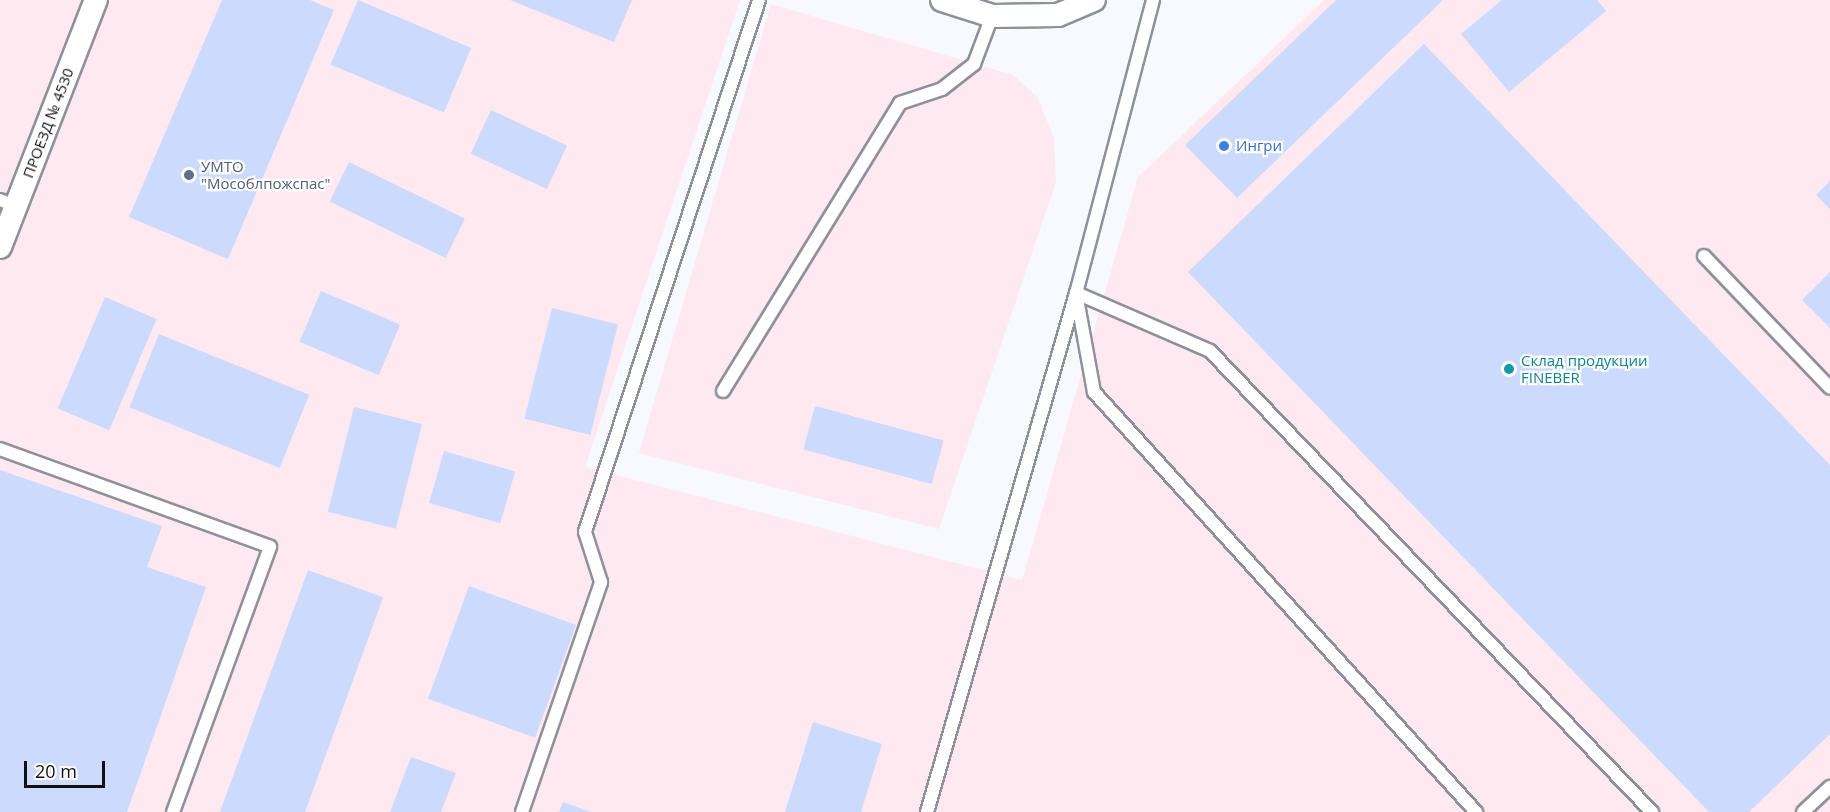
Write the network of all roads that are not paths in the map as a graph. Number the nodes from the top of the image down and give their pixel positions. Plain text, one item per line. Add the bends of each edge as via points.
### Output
1 (96, 0) edge
2 (759, 0) edge
3 (942, 0) edge
4 (1094, 0) edge
5 (1153, 0) edge
6 (992, 16) junction
7 (8, 203) edge
8 (0, 247) edge
9 (1704, 256) dead end
10 (1076, 293) junction
11 (1830, 388) edge
12 (723, 391) dead end
13 (0, 449) edge
14 (1830, 787) edge
15 (173, 812) edge
16 (522, 812) edge
17 (927, 812) edge
18 (1476, 812) edge
19 (1652, 812) edge
20 (1803, 812) edge

1 - 7 street, ПРОЕЗД № 4530
2 - 16 lane via 585,532 601,582
3 - 6 street
4 - 6 street via 1058,15
5 - 10 lane
6 - 12 lane via 974,64 942,89 900,103
7 - 8 street, ПРОЕЗД № 4530
9 - 11 lane
10 - 17 lane
10 - 18 lane via 1094,392
10 - 19 lane via 1209,351
13 - 15 lane via 270,547
14 - 20 lane

